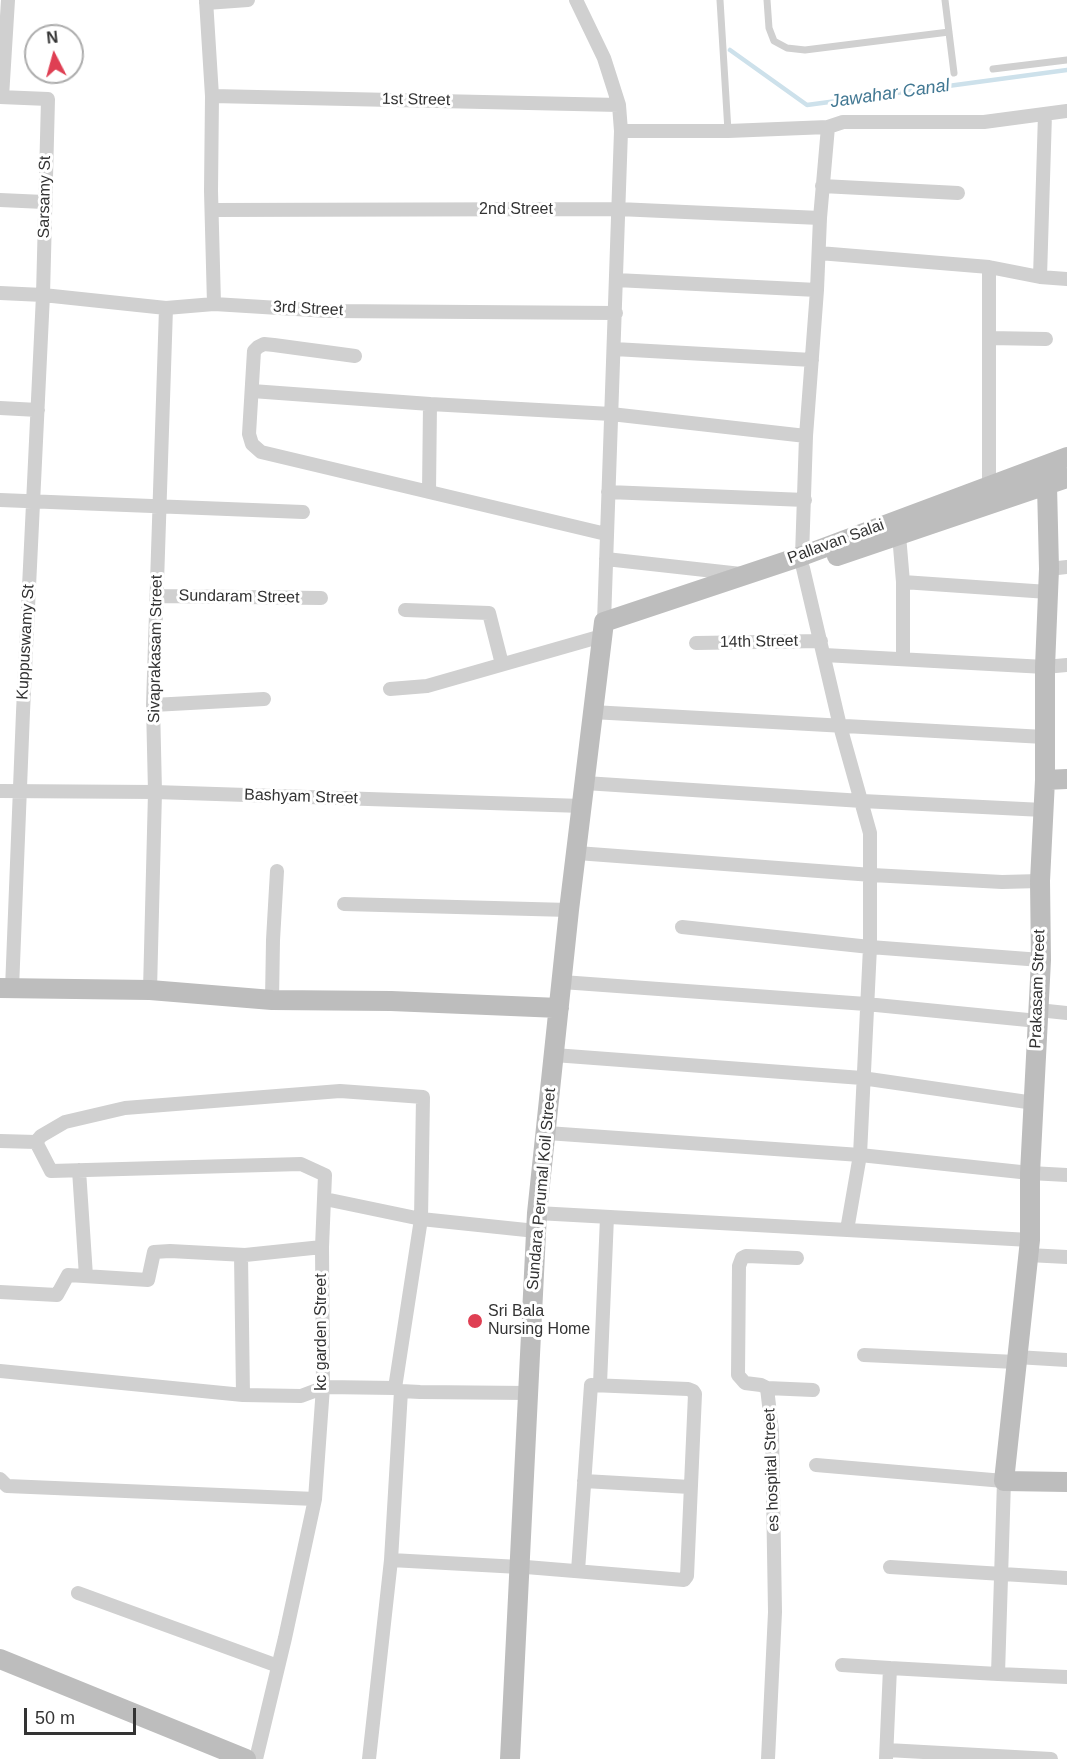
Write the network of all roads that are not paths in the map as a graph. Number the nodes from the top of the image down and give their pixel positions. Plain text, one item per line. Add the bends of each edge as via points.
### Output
1 (8, 0) edge
2 (248, 0) edge
3 (576, 0) edge
4 (720, 0) edge
5 (766, 0) edge
6 (945, 0) edge
7 (206, 2) edge
8 (949, 32) junction
9 (1067, 60) edge
10 (993, 69) dead end
11 (954, 73) dead end
12 (212, 96) junction
13 (1, 97) edge
14 (619, 105) junction
15 (1067, 111) edge
16 (1045, 114) junction
17 (828, 127) junction
18 (621, 130) junction
19 (728, 131) junction
20 (822, 186) junction
21 (958, 193) dead end
22 (0, 200) edge
23 (44, 202) junction
24 (618, 209) junction
25 (212, 210) junction
26 (819, 218) junction
27 (819, 253) junction
28 (989, 267) junction
29 (1040, 278) junction
30 (1067, 279) edge
31 (616, 280) junction
32 (817, 290) junction
33 (0, 293) edge
34 (43, 295) junction
35 (214, 304) junction
36 (166, 308) junction
37 (616, 313) junction
38 (989, 338) junction
39 (1046, 339) dead end
40 (614, 349) junction
41 (355, 356) dead end
42 (812, 360) junction
43 (252, 391) junction
44 (430, 404) junction
45 (0, 408) edge
46 (38, 410) junction
47 (611, 414) junction
48 (806, 436) junction
49 (1067, 457) edge
50 (1067, 478) edge
51 (989, 484) junction
52 (1047, 485) junction
53 (429, 492) junction
54 (608, 492) junction
55 (0, 500) edge
56 (804, 500) junction
57 (33, 501) junction
58 (160, 506) junction
59 (303, 512) dead end
60 (606, 534) junction
61 (899, 535) junction
62 (606, 559) junction
63 (802, 562) junction
64 (1058, 568) edge
65 (747, 574) junction
66 (903, 582) junction
67 (1048, 592) junction
68 (157, 596) junction
69 (321, 598) dead end
70 (405, 610) dead end
71 (603, 629) junction
72 (696, 643) dead end
73 (823, 648) junction
74 (903, 659) junction
75 (502, 664) junction
76 (1067, 665) edge
77 (1045, 667) junction
78 (390, 689) dead end
79 (264, 699) dead end
80 (153, 705) junction
81 (592, 712) junction
82 (840, 726) junction
83 (1044, 737) junction
84 (1067, 779) edge
85 (1045, 780) junction
86 (585, 783) junction
87 (20, 790) junction
88 (0, 791) edge
89 (155, 792) junction
90 (862, 801) junction
91 (582, 806) junction
92 (1043, 810) junction
93 (577, 853) junction
94 (276, 871) dead end
95 (872, 875) junction
96 (1041, 881) junction
97 (345, 903) dead end
98 (569, 910) junction
99 (682, 927) dead end
100 (870, 947) junction
101 (1041, 960) junction
102 (562, 982) junction
103 (6, 989) edge
104 (150, 990) junction
105 (272, 1000) junction
106 (866, 1004) junction
107 (559, 1008) junction
108 (1067, 1013) edge
109 (1038, 1016) junction
110 (554, 1055) junction
111 (862, 1078) junction
112 (1034, 1103) junction
113 (547, 1133) junction
114 (0, 1141) edge
115 (36, 1142) junction
116 (860, 1155) junction
117 (79, 1170) junction
118 (1030, 1173) junction
119 (1067, 1175) edge
120 (325, 1199) junction
121 (607, 1217) junction
122 (421, 1219) junction
123 (536, 1222) junction
124 (847, 1230) junction
125 (322, 1247) junction
126 (1029, 1248) junction
127 (241, 1255) junction
128 (1067, 1257) edge
129 (797, 1258) dead end
130 (86, 1276) junction
131 (0, 1292) edge
132 (864, 1355) dead end
133 (1016, 1359) junction
134 (1067, 1360) edge
135 (0, 1371) edge
136 (600, 1384) junction
137 (323, 1387) junction
138 (767, 1388) junction
139 (398, 1390) junction
140 (813, 1390) dead end
141 (528, 1393) junction
142 (243, 1395) junction
143 (816, 1465) dead end
144 (0, 1479) edge
145 (584, 1481) junction
146 (1004, 1481) junction
147 (1067, 1482) edge
148 (690, 1486) junction
149 (315, 1499) junction
150 (391, 1560) junction
151 (519, 1567) junction
152 (890, 1567) dead end
153 (578, 1571) junction
154 (1000, 1575) junction
155 (1067, 1578) edge
156 (78, 1593) dead end
157 (0, 1659) edge
158 (842, 1665) dead end
159 (278, 1666) junction
160 (890, 1668) junction
161 (998, 1674) junction
162 (1067, 1677) edge
163 (886, 1754) edge
164 (246, 1759) edge
165 (256, 1759) edge
166 (369, 1759) edge
167 (510, 1759) edge
168 (768, 1759) edge
169 (1052, 1759) edge

1 - 13 street
2 - 7 street
3 - 14 street via 604,58
4 - 19 lane
5 - 8 lane via 774,41 788,48 805,50
6 - 8 lane
7 - 12 street
8 - 11 lane
9 - 10 lane
12 - 14 street, 1st Street
12 - 25 street
13 - 23 street, Sarsamy St via 48,99
14 - 18 street
15 - 16 street
16 - 17 street via 984,122 843,122
16 - 29 street
17 - 19 street
17 - 20 street
18 - 19 street
18 - 24 street
20 - 21 street
20 - 26 street
22 - 23 street
23 - 34 street, Sarsamy St
24 - 25 street, 2nd Street
24 - 26 street, 2nd Street
24 - 31 street
25 - 35 street
26 - 27 street
27 - 28 street
27 - 32 street
28 - 29 street
28 - 38 street
29 - 30 street
31 - 32 street
31 - 37 street
32 - 42 street
33 - 34 street, 3rd Street
34 - 36 street, 3rd Street
34 - 46 street, Kuppuswamy St
35 - 36 street, 3rd Street
35 - 37 street, 3rd Street via 328,311
36 - 58 street, Sivaprakasam Street
37 - 40 street
38 - 39 street
38 - 51 street
40 - 42 street
40 - 47 street
41 - 43 street via 264,344 254,351
42 - 48 street
43 - 44 street
43 - 53 street via 249,434 252,444 261,452
44 - 47 street
44 - 53 street
45 - 46 street
46 - 57 street, Kuppuswamy St
47 - 48 street
47 - 54 street
48 - 56 street
49 - 51 street, Pallavan Salai
50 - 52 street
51 - 63 street, Pallavan Salai
52 - 61 street
52 - 64 street, Prakasam Street
53 - 60 street
54 - 56 street
54 - 60 street
55 - 57 street
56 - 63 street
57 - 58 street
57 - 87 street, Kuppuswamy St
58 - 59 street
58 - 68 street, Sivaprakasam Street
60 - 62 street
61 - 63 street
61 - 66 street
62 - 65 street
62 - 71 street
63 - 65 street, Pallavan Salai
63 - 71 street
63 - 73 street
64 - 67 street, Prakasam Street
65 - 71 street, Pallavan Salai
66 - 67 street
66 - 74 street
67 - 77 street, Prakasam Street
68 - 69 street, Sundaram Street
68 - 80 street, Sivaprakasam Street
70 - 75 street via 489,613
71 - 75 street
71 - 81 street, Sundara Perumal Koil Street
72 - 73 street, 14th Street
73 - 74 street, 14th Street
73 - 82 street
74 - 77 street, 14th Street
75 - 78 street via 427,686
76 - 77 street, 14th Street
77 - 83 street, Prakasam Street
79 - 80 street
80 - 89 street, Sivaprakasam Street
81 - 82 street
81 - 86 street, Sundara Perumal Koil Street
82 - 83 street
82 - 90 street
83 - 85 street, Prakasam Street
84 - 85 street
85 - 92 street, Prakasam Street
86 - 90 street
86 - 91 street, Sundara Perumal Koil Street
87 - 88 street, Bashyam Street
87 - 89 street, Bashyam Street
87 - 103 street, Kuppuswamy St
89 - 91 street, Bashyam Street
89 - 104 street, Sivaprakasam Street
90 - 92 street
90 - 95 street via 870,833
91 - 93 street, Sundara Perumal Koil Street
92 - 96 street, Prakasam Street
93 - 95 street
93 - 98 street, Sundara Perumal Koil Street
94 - 105 street
95 - 96 street
95 - 100 street
96 - 101 street, Prakasam Street
97 - 98 street
98 - 102 street, Sundara Perumal Koil Street
99 - 100 street
100 - 101 street
100 - 106 street
101 - 109 street, Prakasam Street
102 - 106 street
102 - 107 street, Sundara Perumal Koil Street
103 - 104 street
104 - 105 street
105 - 107 street
106 - 109 street
106 - 111 street
107 - 110 street, Sundara Perumal Koil Street
108 - 109 street
109 - 112 street, Prakasam Street
110 - 111 street
110 - 113 street, Sundara Perumal Koil Street
111 - 112 street
111 - 116 street
112 - 118 street, Prakasam Street
113 - 116 street
113 - 123 street, Sundara Perumal Koil Street
114 - 115 street
115 - 117 street, kc garden Street via 51,1171
115 - 122 street via 65,1122 125,1108 340,1091 423,1097
116 - 118 street
116 - 124 street
117 - 120 street, kc garden Street via 301,1164 325,1175
117 - 130 street
118 - 119 street
118 - 126 street, Prakasam Street
120 - 122 street
120 - 125 street, kc garden Street
121 - 123 street
121 - 124 street
121 - 136 street
122 - 123 street
122 - 139 street
123 - 141 street, Sundara Perumal Koil Street
124 - 126 street
125 - 127 street
125 - 137 street, kc garden Street
126 - 128 street
126 - 133 street, Prakasam Street
127 - 130 street via 154,1252 148,1280
127 - 142 street
129 - 138 street, es hospital Street via 746,1256 739,1266 738,1375 745,1383
130 - 131 street via 68,1275 57,1295
132 - 133 street
133 - 134 street
133 - 146 street, Prakasam Street
135 - 142 street
136 - 145 street via 590,1387
136 - 148 street via 693,1391
137 - 139 street
137 - 142 street via 301,1396
137 - 149 street, kc garden Street
138 - 140 street
138 - 168 street, es hospital Street via 772,1431 775,1612
139 - 141 street
139 - 150 street
141 - 151 street, Sundara Perumal Koil Street
143 - 146 street
144 - 149 street via 7,1486
145 - 148 street
145 - 153 street
146 - 147 street
146 - 154 street
148 - 153 street via 687,1578
149 - 159 street, kc garden Street
150 - 151 street
150 - 166 street
151 - 153 street
151 - 167 street, Sundara Perumal Koil Street
152 - 154 street
154 - 155 street
154 - 161 street
156 - 159 street
157 - 164 street
158 - 160 street
159 - 165 street, kc garden Street
160 - 161 street
160 - 163 street
161 - 162 street
163 - 169 street

